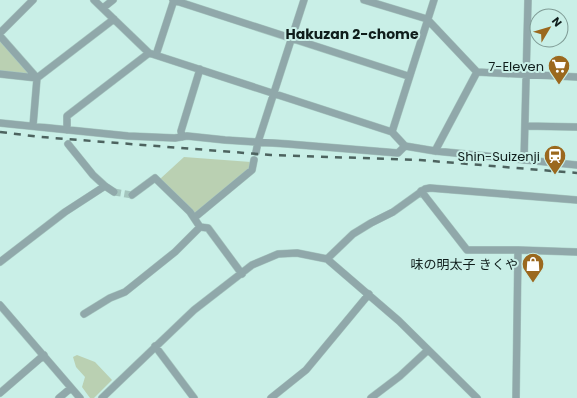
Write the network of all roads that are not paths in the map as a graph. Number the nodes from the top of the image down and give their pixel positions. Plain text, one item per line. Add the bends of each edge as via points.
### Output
1 (33, 0) edge
2 (94, 0) edge
3 (112, 0) edge
4 (173, 0) edge
5 (304, 0) edge
6 (364, 0) edge
7 (434, 0) edge
8 (528, 0) edge
9 (103, 8) junction
10 (114, 19) junction
11 (427, 19) junction
12 (0, 34) edge
13 (292, 38) junction
14 (153, 54) junction
15 (200, 69) junction
16 (477, 72) junction
17 (0, 74) edge
18 (526, 75) junction
19 (408, 76) junction
20 (577, 77) edge
21 (36, 78) junction
22 (274, 93) junction
23 (4, 125) edge
24 (33, 126) junction
25 (525, 126) junction
26 (577, 127) edge
27 (67, 130) junction
28 (392, 132) junction
29 (182, 137) junction
30 (258, 142) junction
31 (68, 144) dead end
32 (405, 146) junction
33 (435, 151) junction
34 (256, 152) dead end
35 (254, 160) dead end
36 (524, 160) junction
37 (577, 165) edge
38 (105, 186) junction
39 (421, 191) junction
40 (114, 192) tunnel mouth
41 (132, 195) dead end
42 (577, 200) edge
43 (194, 218) junction
44 (200, 227) junction
45 (518, 250) junction
46 (577, 252) edge
47 (327, 259) junction
48 (0, 262) edge
49 (242, 274) junction
50 (369, 294) junction
51 (0, 305) edge
52 (84, 314) dead end
53 (156, 346) junction
54 (428, 350) junction
55 (44, 355) junction
56 (71, 388) junction
57 (0, 393) edge
58 (379, 396) edge
59 (273, 397) edge
60 (59, 398) edge
61 (80, 398) edge
62 (102, 398) edge
63 (194, 398) edge
64 (371, 398) edge
65 (477, 398) edge
66 (516, 398) edge

1 - 12 street
2 - 9 street
3 - 9 street
4 - 13 street
4 - 14 street
5 - 13 street
6 - 11 street
7 - 11 street
8 - 18 street
9 - 10 street
10 - 14 street
10 - 21 street
11 - 16 street
11 - 19 street
12 - 21 street
13 - 19 street
13 - 22 street
14 - 15 street
14 - 27 street via 67,116
15 - 22 street
15 - 29 street via 181,131
16 - 18 street
16 - 33 street
17 - 21 street
18 - 20 street
18 - 25 street
19 - 28 street
21 - 24 street
22 - 28 street
22 - 30 street
23 - 24 street
24 - 27 street
25 - 26 street
25 - 36 street
27 - 29 street
28 - 32 street
29 - 30 street
30 - 32 street via 398,153
30 - 34 street
31 - 38 street
32 - 33 street
33 - 36 street
35 - 43 street via 252,170
36 - 37 street
38 - 40 street
38 - 48 street via 65,212
39 - 42 street via 430,188
39 - 45 street via 467,250
39 - 47 street via 393,212 353,234
41 - 43 street via 155,178
43 - 44 street
44 - 49 street via 208,228
44 - 52 street via 175,252 125,292
45 - 46 street
45 - 66 street
47 - 49 street via 297,253 278,254 252,265
47 - 50 street
49 - 53 street via 194,310
50 - 54 street
50 - 59 street via 306,370
51 - 55 street
53 - 62 street
53 - 63 street
54 - 58 street
54 - 65 street
55 - 56 street
55 - 57 street
56 - 60 street
56 - 61 street
58 - 64 street

